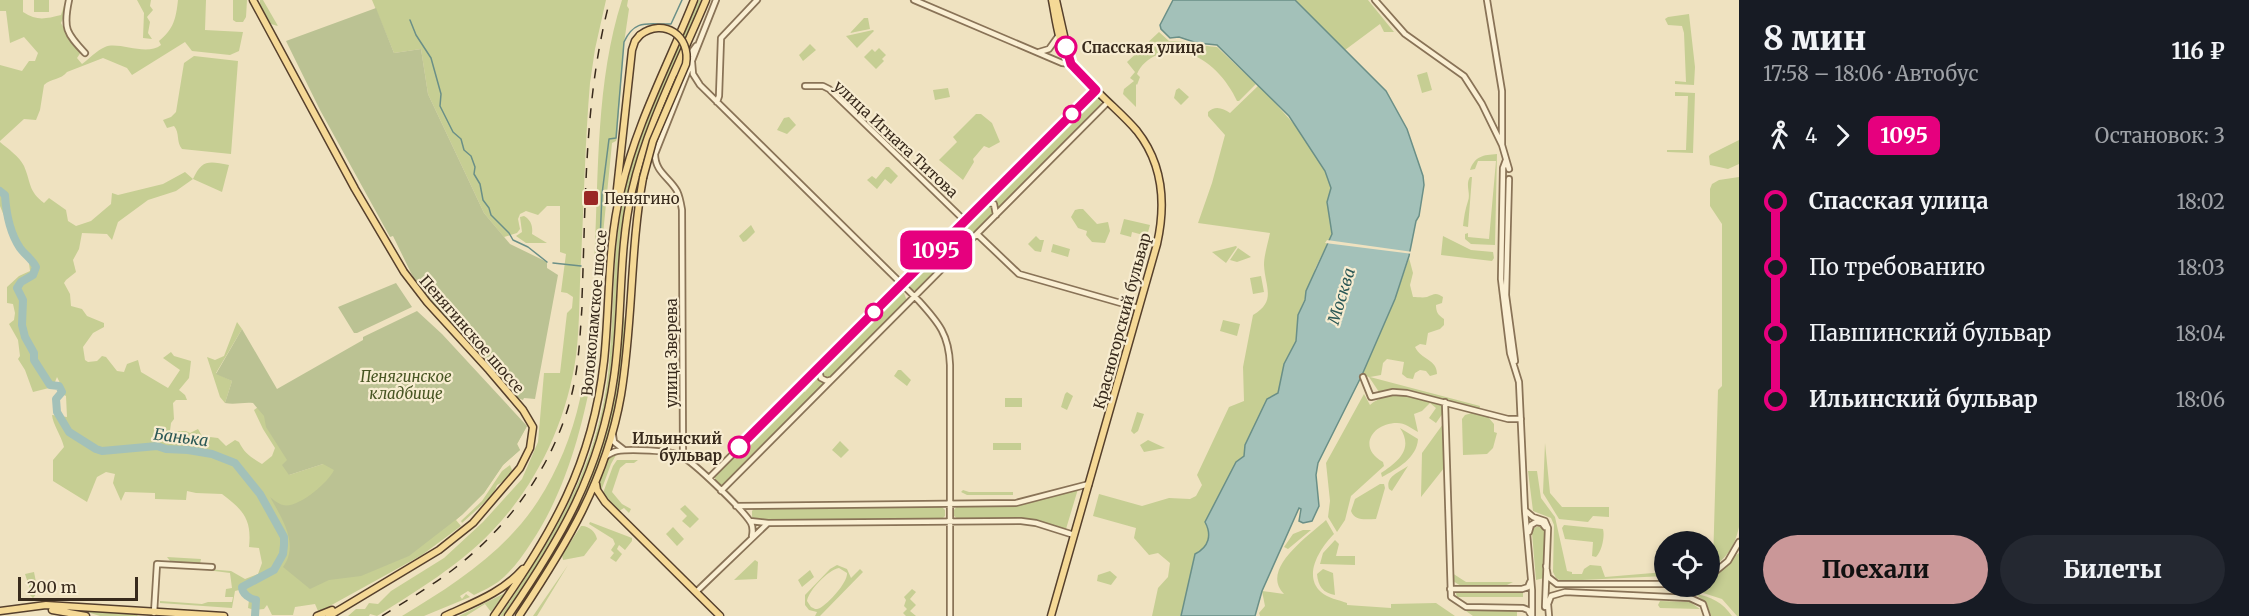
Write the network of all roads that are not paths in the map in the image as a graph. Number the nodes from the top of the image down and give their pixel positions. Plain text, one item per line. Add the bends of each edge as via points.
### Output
1 (69, 0) edge
2 (693, 0) edge
3 (706, 0) edge
4 (716, 0) edge
5 (757, 0) edge
6 (914, 0) edge
7 (1052, 0) edge
8 (1056, 0) edge
9 (1375, 0) edge
10 (1487, 0) edge
11 (254, 2) edge
12 (1059, 33) junction
13 (700, 42) junction
14 (1036, 51) junction
15 (85, 53) dead end
16 (1070, 61) junction
17 (692, 62) junction
18 (675, 74) junction
19 (700, 85) junction
20 (805, 86) dead end
21 (681, 88) junction
22 (1096, 90) junction
23 (717, 102) junction
24 (1108, 102) junction
25 (1502, 145) junction
26 (1506, 160) junction
27 (1509, 169) dead end
28 (1509, 179) dead end
29 (983, 203) junction
30 (996, 214) junction
31 (965, 221) junction
32 (614, 223) junction
33 (977, 234) junction
34 (622, 272) junction
35 (902, 284) junction
36 (914, 297) junction
37 (1138, 308) junction
38 (627, 332) junction
39 (818, 368) junction
40 (1516, 370) junction
41 (1363, 377) dead end
42 (830, 380) junction
43 (1445, 402) junction
44 (1521, 419) junction
45 (613, 429) junction
46 (625, 450) junction
47 (683, 456) junction
48 (604, 459) junction
49 (709, 478) junction
50 (596, 480) junction
51 (1089, 484) junction
52 (721, 491) junction
53 (605, 501) junction
54 (950, 503) junction
55 (586, 504) junction
56 (736, 506) junction
57 (1525, 511) junction
58 (750, 521) junction
59 (950, 521) junction
60 (768, 523) junction
61 (1548, 532) junction
62 (1074, 535) junction
63 (1528, 536) junction
64 (751, 538) junction
65 (1739, 543) edge
66 (540, 548) junction
67 (553, 565) junction
68 (1546, 566) junction
69 (212, 567) dead end
70 (1720, 568) edge
71 (1531, 578) junction
72 (1654, 584) edge
73 (1654, 588) edge
74 (1450, 589) junction
75 (696, 592) junction
76 (1651, 596) junction
77 (1654, 596) edge
78 (1665, 597) edge
79 (351, 603) junction
80 (0, 611) edge
81 (153, 611) junction
82 (509, 614) edge
83 (86, 616) edge
84 (178, 616) edge
85 (224, 616) edge
86 (316, 616) edge
87 (329, 616) edge
88 (342, 616) edge
89 (445, 616) edge
90 (494, 616) edge
91 (519, 616) edge
92 (720, 616) edge
93 (950, 616) edge
94 (1051, 616) edge
95 (1531, 616) edge
96 (1547, 616) edge
97 (1707, 616) edge

1 - 15 street via 67,30
2 - 32 main road, Волоколамское шоссе via 631,155
3 - 18 main road, Волоколамское шоссе
4 - 13 street
5 - 23 street via 721,38
6 - 14 street
7 - 12 main road, Красногорский бульвар
8 - 16 main road
9 - 25 street via 1405,34 1464,76
10 - 25 street via 1502,91
11 - 79 main road, Пенягинское шоссе via 404,272 523,410 533,427 530,448 520,468 473,523 439,550
12 - 14 street via 1049,49
12 - 16 main road, Красногорский бульвар
13 - 17 street
13 - 18 street
14 - 16 street via 1062,63
16 - 22 main road, Красногорский бульвар
17 - 19 street
17 - 21 street
18 - 34 main road, Волоколамское шоссе via 636,174
19 - 21 street via 688,83
19 - 23 street
20 - 31 street, улица Игната Титова via 829,89
21 - 47 street, улица Зверева via 655,154 656,166 678,193 682,210
22 - 24 main road, Красногорский бульвар
22 - 29 street
23 - 35 street
24 - 30 street
24 - 37 main road, Красногорский бульвар via 1144,141 1162,190 1161,228
25 - 26 street
26 - 27 street
26 - 40 street via 1500,273
28 - 40 street via 1506,295
29 - 30 street via 994,204
29 - 31 street
30 - 33 street
31 - 35 street
32 - 38 main road, bridge via 632,50 640,35 654,28 670,29 686,45 687,58 643,178
32 - 66 main road, Волоколамское шоссе via 604,360 594,418 576,476
33 - 36 street
33 - 37 street via 1020,274
34 - 38 main road
34 - 82 main road, Волоколамское шоссе via 614,377 599,446 573,513
35 - 36 street
35 - 39 street
36 - 42 street
36 - 54 street via 939,324 949,349
37 - 51 main road, Красногорский бульвар
38 - 45 main road
39 - 42 street via 821,378
39 - 49 street
40 - 44 street
41 - 43 street via 1371,397 1393,392
42 - 52 street
43 - 44 street
43 - 74 street
44 - 57 street
45 - 46 street via 614,442
45 - 48 main road
46 - 47 street
46 - 48 street via 610,453
47 - 49 street
48 - 50 main road
49 - 52 street
50 - 53 main road via 597,490
50 - 55 main road
51 - 54 street via 1016,502
51 - 62 main road, Красногорский бульвар
52 - 56 street
53 - 55 main road
53 - 75 main road
54 - 56 street
54 - 59 street
55 - 67 main road
56 - 58 street
57 - 61 street via 1545,521
57 - 63 street
58 - 60 street
58 - 64 street
59 - 60 street
59 - 62 street via 1029,521
59 - 93 street
60 - 64 street
61 - 63 street via 1542,523 1536,522
61 - 68 street
62 - 94 main road, Красногорский бульвар
63 - 71 street
64 - 75 street
65 - 70 street
66 - 89 main road via 501,588
66 - 90 main road, Волоколамское шоссе
67 - 82 main road
67 - 91 main road
68 - 72 street via 1550,580 1558,584
68 - 96 street
69 - 81 street via 157,564
71 - 74 street via 1522,589
71 - 95 street
73 - 76 street
74 - 95 street via 1451,597 1466,607 1523,608
75 - 92 main road
76 - 77 street
76 - 96 street via 1557,593 1549,599
78 - 97 street via 1695,599 1703,604
79 - 86 main road
79 - 87 main road, Пенягинское шоссе
79 - 88 main road
80 - 81 main road via 46,605
80 - 83 main road via 38,609
81 - 84 street via 157,615
81 - 85 main road

